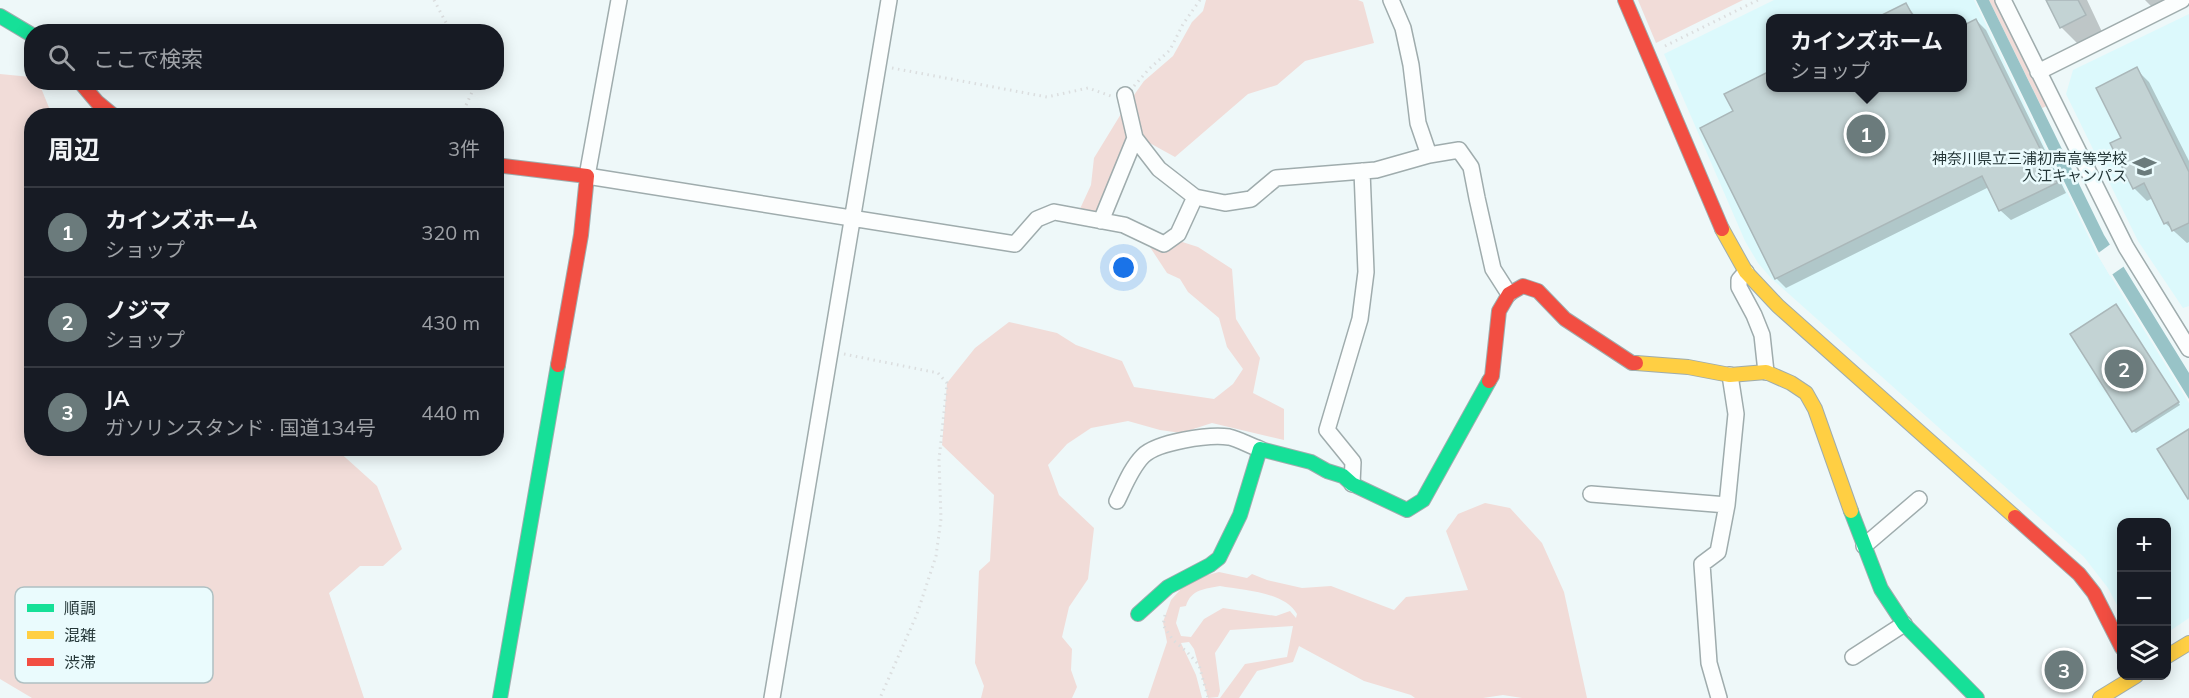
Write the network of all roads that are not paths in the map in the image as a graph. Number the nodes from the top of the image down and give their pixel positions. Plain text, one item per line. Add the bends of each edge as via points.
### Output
1 (619, 0) edge
2 (889, 0) edge
3 (1391, 0) edge
4 (1625, 0) edge
5 (2003, 0) edge
6 (2182, 0) edge
7 (0, 16) edge
8 (24, 30) edge
9 (2038, 72) junction
10 (87, 90) edge
11 (1125, 95) road end
12 (104, 108) edge
13 (1135, 138) junction
14 (1429, 155) junction
15 (504, 166) edge
16 (1362, 171) junction
17 (587, 176) junction
18 (1195, 197) junction
19 (852, 217) junction
20 (1101, 221) junction
21 (1746, 272) junction
22 (1509, 294) junction
23 (2189, 349) edge
24 (1766, 372) junction
25 (1730, 375) junction
26 (1260, 449) junction
27 (1352, 484) junction
28 (1591, 494) dead end
29 (1920, 499) dead end
30 (1117, 501) dead end
31 (1726, 505) junction
32 (1864, 546) junction
33 (1138, 614) dead end
34 (1904, 624) junction
35 (2117, 640) edge
36 (2189, 643) edge
37 (2171, 654) edge
38 (1853, 657) dead end
39 (2129, 680) edge
40 (500, 698) edge
41 (772, 698) edge
42 (1719, 698) edge
43 (1977, 698) edge
44 (2100, 698) edge

1 - 17 street
2 - 19 street
3 - 14 street via 1403,28 1418,123
4 - 21 main road via 1722,231
5 - 9 street
6 - 9 street
7 - 8 main road
9 - 23 street via 2126,247
10 - 12 main road
11 - 13 street
13 - 18 street via 1159,169
13 - 20 street
14 - 16 street
14 - 22 street via 1459,150 1472,167 1494,269
15 - 17 main road
16 - 18 street via 1276,178 1251,199 1225,203
16 - 27 street via 1366,272 1360,319 1327,430 1353,462
17 - 19 street
17 - 40 main road via 581,235
18 - 20 street via 1178,234 1164,244 1124,225
19 - 20 street via 1015,244 1037,219 1054,212
19 - 41 street
21 - 24 street via 1739,287 1762,335
21 - 35 main road via 1778,306 2079,573 2094,593
22 - 25 main road via 1523,286 1538,291 1565,319 1632,363
22 - 27 main road via 1499,311 1492,376 1423,500 1407,510
24 - 25 main road
24 - 32 main road via 1806,393
25 - 31 street via 1736,414
26 - 27 main road via 1311,462
26 - 30 street via 1230,437 1193,438 1161,447 1143,455
26 - 33 main road via 1240,515 1219,558 1168,587
28 - 31 street
29 - 32 street
31 - 42 street via 1718,552 1702,564 1709,663
32 - 34 main road via 1881,589
34 - 38 street
34 - 43 main road
36 - 37 main road
39 - 44 main road

